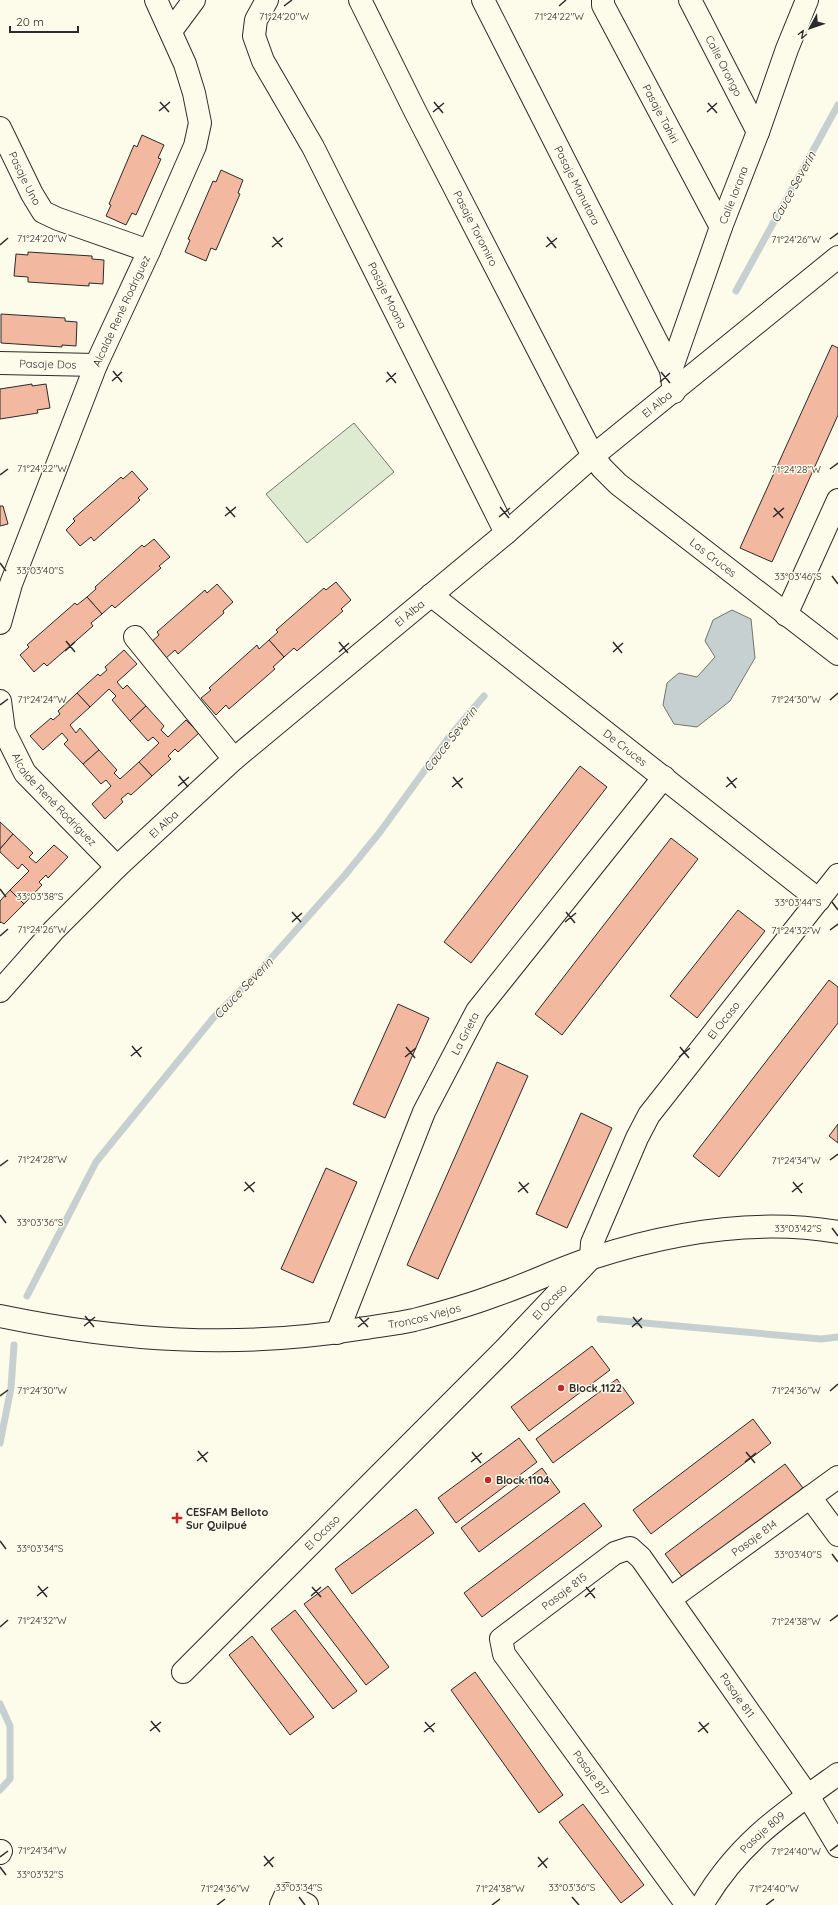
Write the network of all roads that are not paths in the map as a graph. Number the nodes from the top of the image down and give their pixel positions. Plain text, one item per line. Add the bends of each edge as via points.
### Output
1 (156, 0) edge
2 (194, 0) edge
3 (267, 0) edge
4 (360, 0) edge
5 (483, 0) edge
6 (603, 0) edge
7 (690, 0) edge
8 (807, 0) edge
9 (171, 31) junction
10 (0, 128) edge
11 (758, 132) junction
12 (721, 227) junction
13 (149, 251) junction
14 (838, 257) edge
15 (0, 363) edge
16 (96, 366) junction
17 (671, 370) junction
18 (674, 392) junction
19 (593, 456) junction
20 (838, 500) edge
21 (506, 533) junction
22 (431, 595) junction
23 (786, 615) junction
24 (0, 623) edge
25 (135, 637) dead end
26 (838, 654) edge
27 (0, 701) edge
28 (234, 759) junction
29 (664, 777) junction
30 (117, 868) junction
31 (838, 875) edge
32 (818, 900) junction
33 (0, 990) edge
34 (838, 1232) edge
35 (590, 1258) junction
36 (0, 1316) edge
37 (337, 1333) junction
38 (838, 1477) edge
39 (810, 1497) junction
40 (838, 1535) edge
41 (630, 1548) joint
42 (670, 1599) junction
43 (501, 1639) joint
44 (183, 1672) dead end
45 (838, 1774) edge
46 (808, 1796) junction
47 (838, 1846) edge
48 (284, 1900) edge
49 (307, 1905) edge
50 (687, 1905) edge
51 (702, 1905) edge

1 - 9 street, Alcalde René Rodríguez
2 - 9 street
3 - 21 street, Pasaje Moana via 256,20 254,36 263,61 313,147
4 - 19 street, Pasaje Toromiro
5 - 17 street, Pasaje Manutara
6 - 12 street, Pasaje Tahiri via 603,5
7 - 11 street, Calle Orongo
8 - 11 street, Calle Iorana
9 - 13 street, Alcalde René Rodríguez via 185,64 200,123 195,146
10 - 13 street, Pasaje Uno via 43,212
11 - 12 street, Calle Iorana
12 - 17 street, Calle Iorana
13 - 16 street, Alcalde René Rodríguez
14 - 18 street, El Alba
15 - 16 street, Pasaje Dos
16 - 24 street, Alcalde René Rodríguez via 11,584
17 - 18 street, Calle Iorana
18 - 19 street, El Alba
19 - 21 street, El Alba
19 - 23 street, Las Cruces via 618,484
20 - 23 street
21 - 22 street, El Alba
22 - 28 street, El Alba
22 - 29 street, De Cruces
23 - 26 street, Las Cruces
25 - 28 street
27 - 30 street, Alcalde René Rodríguez via 4,732 25,773
28 - 30 street, El Alba
29 - 32 street, De Cruces
29 - 37 street, La Grieta via 478,1011 424,1112
30 - 33 street, El Alba via 54,930
31 - 32 street, El Ocaso
32 - 35 street, El Ocaso via 650,1116 637,1138 592,1243
34 - 35 street, Troncos Viejos via 784,1226 706,1230 667,1237
35 - 37 street, Troncos Viejos via 495,1296 412,1320
35 - 44 street, El Ocaso via 499,1355
36 - 37 street, Troncos Viejos via 55,1328 111,1336 168,1340 281,1339
38 - 39 street, Pasaje 814
39 - 40 street
39 - 42 street, Pasaje 814
41 - 42 street, Pasaje 811 via 641,1558
41 - 43 street, Pasaje 815 via 615,1553
42 - 46 street, Pasaje 811
43 - 50 street, Pasaje 817 via 504,1654
45 - 46 street, Pasaje 809
46 - 47 street, Pasaje 811
46 - 51 street, Pasaje 809 via 745,1846 727,1866
48 - 49 street

